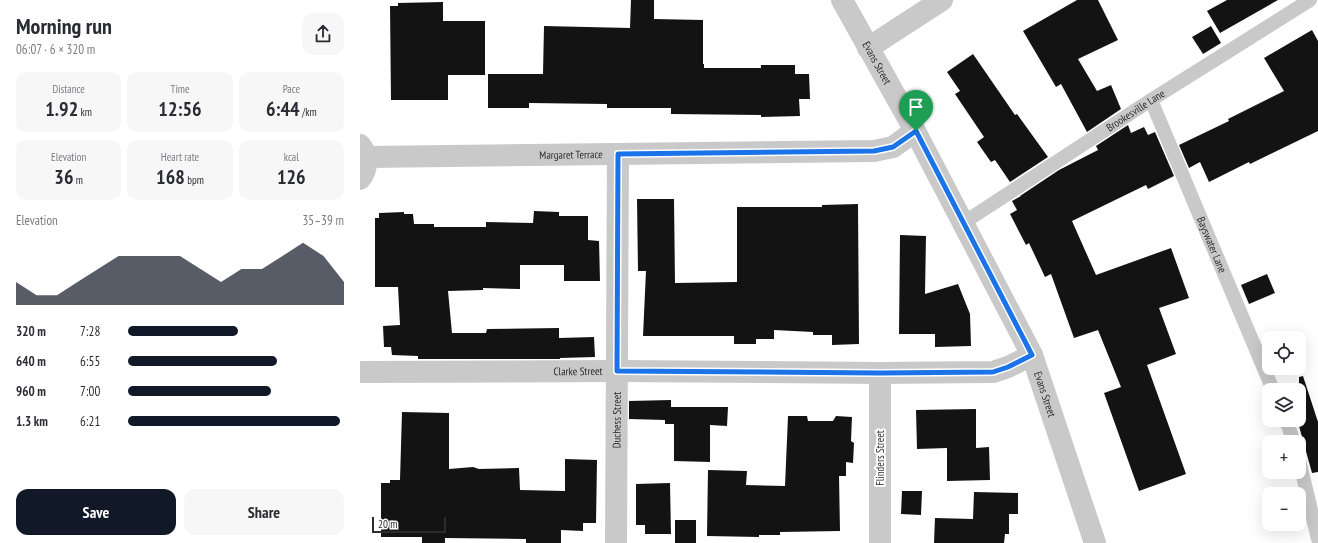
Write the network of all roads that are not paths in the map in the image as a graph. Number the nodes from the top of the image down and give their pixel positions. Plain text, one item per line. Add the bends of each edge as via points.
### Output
1 (842, 0) edge
2 (942, 0) edge
3 (1310, 0) edge
4 (868, 48) junction
5 (1151, 100) junction
6 (916, 131) junction
7 (363, 151) edge
8 (618, 154) junction
9 (360, 179) edge
10 (963, 223) junction
11 (1032, 355) junction
12 (617, 371) junction
13 (360, 372) edge
14 (880, 373) junction
15 (1270, 383) edge
16 (1304, 479) edge
17 (1318, 538) edge
18 (616, 543) edge
19 (880, 543) edge
20 (1095, 543) edge

1 - 4 street, Evans Street
2 - 4 street
3 - 5 lane, Brookesville Lane
4 - 6 street, Evans Street
5 - 10 lane, Brookesville Lane
5 - 15 lane, Bayswater Lane
6 - 8 street, Margaret Terrace via 893,147 874,151
6 - 10 street, Evans Street
7 - 8 street, Margaret Terrace
7 - 9 street via 366,167
8 - 12 street, Duchess Street
10 - 11 street, Evans Street
11 - 14 street, Clarke Street via 993,372
11 - 20 street, Evans Street
12 - 13 street, Clarke Street
12 - 14 street, Clarke Street
12 - 18 street, Duchess Street
14 - 19 street, Flinders Street
16 - 17 lane

